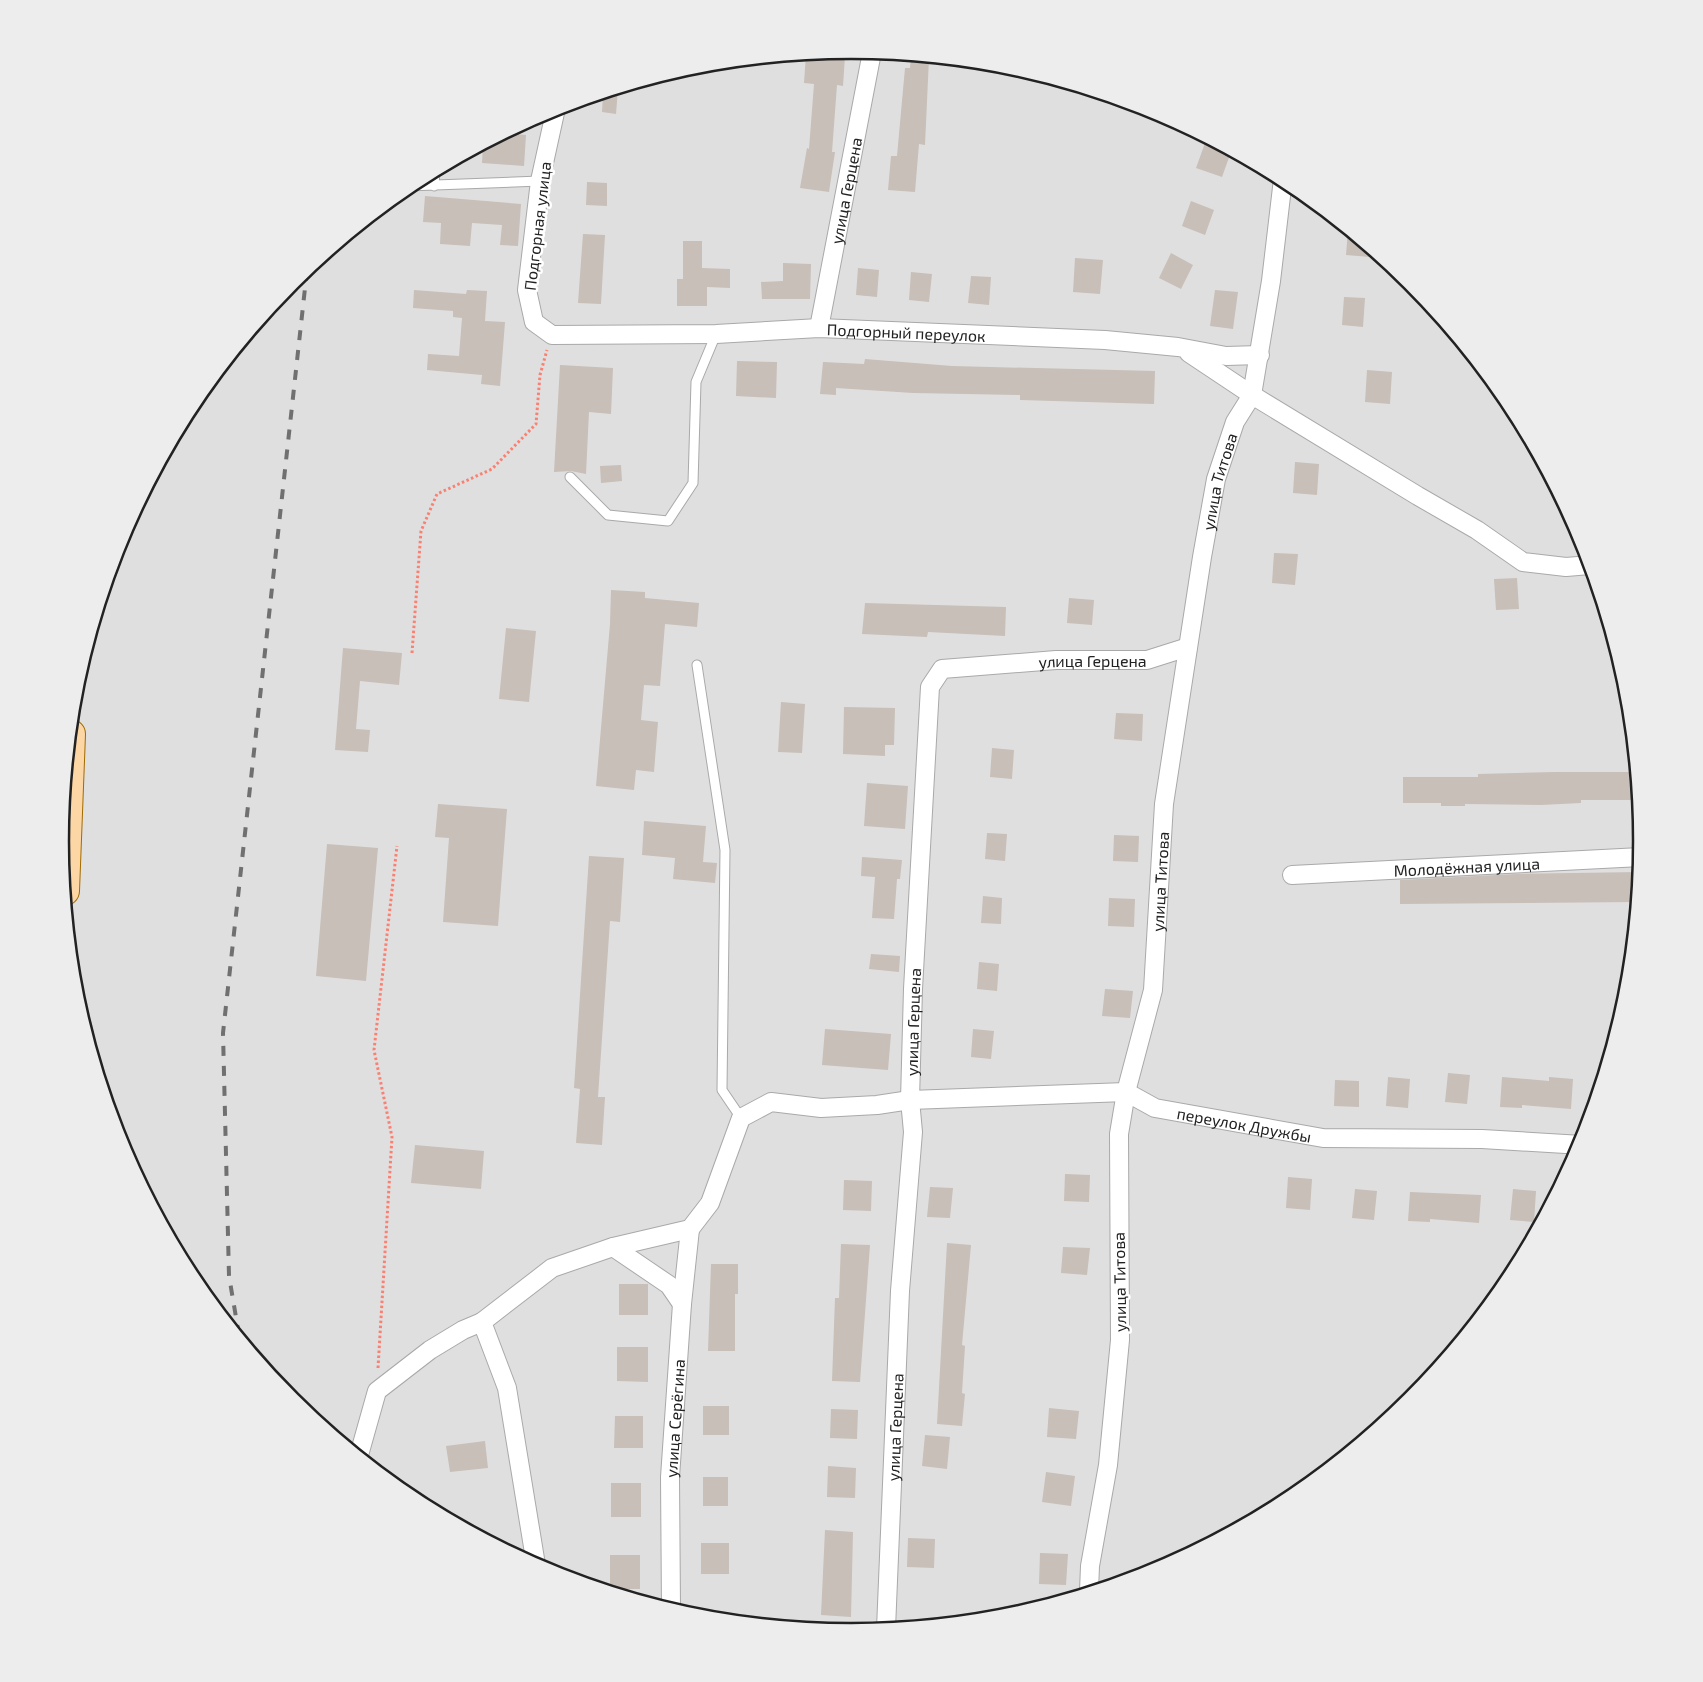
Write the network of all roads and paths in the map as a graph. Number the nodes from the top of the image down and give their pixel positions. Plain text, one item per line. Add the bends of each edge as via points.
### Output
1 (871, 59) edge
2 (554, 117) edge
3 (434, 180) edge
4 (540, 181) junction
5 (425, 186) edge
6 (434, 186) junction
7 (1282, 188) edge
8 (819, 328) junction
9 (716, 334) junction
10 (552, 335) junction
11 (1178, 347) junction
12 (1260, 355) junction
13 (1252, 395) junction
14 (570, 477) dead end
15 (1583, 566) edge
16 (1188, 647) junction
17 (412, 653) dead end
18 (697, 665) dead end
19 (397, 846) dead end
20 (1633, 857) edge
21 (1292, 875) dead end
22 (1126, 1092) junction
23 (910, 1100) junction
24 (741, 1118) junction
25 (1572, 1144) edge
26 (690, 1228) junction
27 (612, 1247) junction
28 (682, 1304) junction
29 (482, 1322) junction
30 (377, 1391) junction
31 (360, 1450) edge
32 (535, 1556) edge
33 (1089, 1586) edge
34 (671, 1602) edge
35 (886, 1622) edge

1 - 8 street, улица Герцена
2 - 4 street, Подгорная улица
3 - 6 lane
4 - 6 lane
4 - 10 street, Подгорная улица via 527,290 534,322
5 - 6 lane
7 - 12 street, улица Титова
8 - 9 street, Подгорный переулок
8 - 11 street, Подгорный переулок via 1105,340
9 - 10 street, Подгорный переулок
9 - 14 lane via 696,382 693,483 668,521 608,515
10 - 17 path via 540,375 536,424 492,470 437,494 421,532
11 - 12 street, Подгорный переулок via 1226,356
11 - 13 street
12 - 13 street, улица Титова
13 - 15 street via 1477,530 1523,562
13 - 16 street, улица Титова via 1236,422 1216,479
16 - 22 street, улица Титова via 1164,804 1153,990
16 - 23 street, улица Герцена via 1147,660 1056,660 942,669 930,687 912,989
18 - 24 lane via 725,850 722,1090
19 - 30 path via 374,1050 392,1138
20 - 21 street, Молодёжная улица
22 - 23 street
22 - 25 street, переулок Дружбы via 1155,1108 1323,1138 1482,1139
22 - 33 street, улица Титова via 1118,1134 1120,1340 1108,1465
23 - 24 street via 821,1108 771,1102
23 - 35 street, улица Герцена via 913,1132 900,1291
24 - 26 street via 710,1203
26 - 27 street
26 - 28 street, улица Серёгина
27 - 28 street via 669,1285
27 - 29 street via 552,1268
28 - 34 street, улица Серёгина via 670,1477
29 - 30 street via 430,1350
29 - 32 street via 507,1388
30 - 31 street

